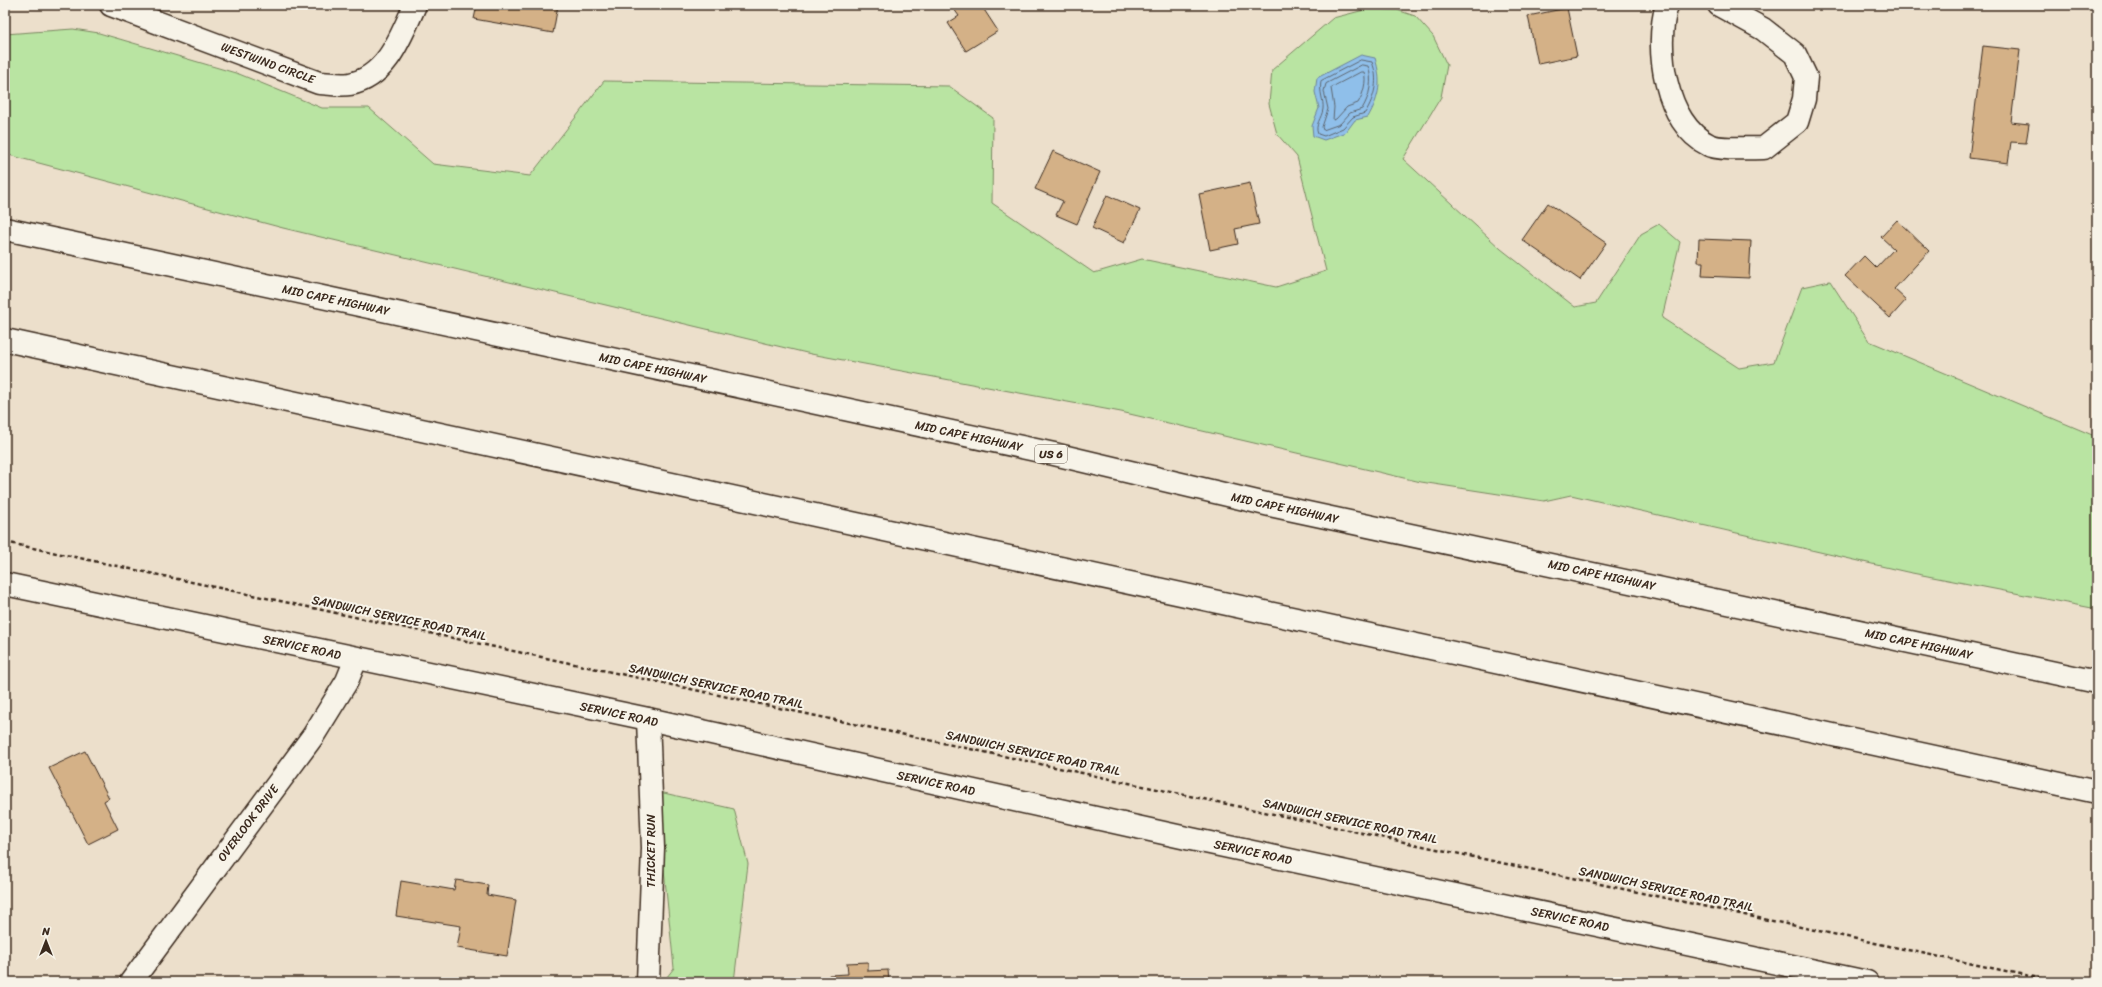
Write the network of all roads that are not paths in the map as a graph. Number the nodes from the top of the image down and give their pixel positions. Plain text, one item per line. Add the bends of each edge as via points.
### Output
1 (111, 5) edge
2 (415, 5) edge
3 (1667, 5) edge
4 (1719, 5) edge
5 (5, 229) edge
6 (5, 340) edge
7 (5, 584) edge
8 (356, 659) junction
9 (2097, 682) edge
10 (648, 719) junction
11 (2097, 792) edge
12 (131, 982) edge
13 (648, 982) edge
14 (1867, 982) edge

1 - 2 main road, WESTWIND CIRCLE via 319,83 349,84 373,75 389,58
3 - 4 main road via 1662,21 1661,60 1667,86 1678,112 1693,135 1710,146 1764,148 1797,122 1804,99 1806,77 1795,54 1763,29
5 - 9 main road, MID CAPE HIGHWAY / US 6 via 1054,454 1278,506
6 - 11 main road
7 - 8 main road, SERVICE ROAD
8 - 10 main road, SERVICE ROAD
8 - 12 main road, OVERLOOK DRIVE via 346,682 313,736
10 - 13 main road, THICKET RUN via 653,848
10 - 14 main road, SERVICE ROAD via 1198,840

